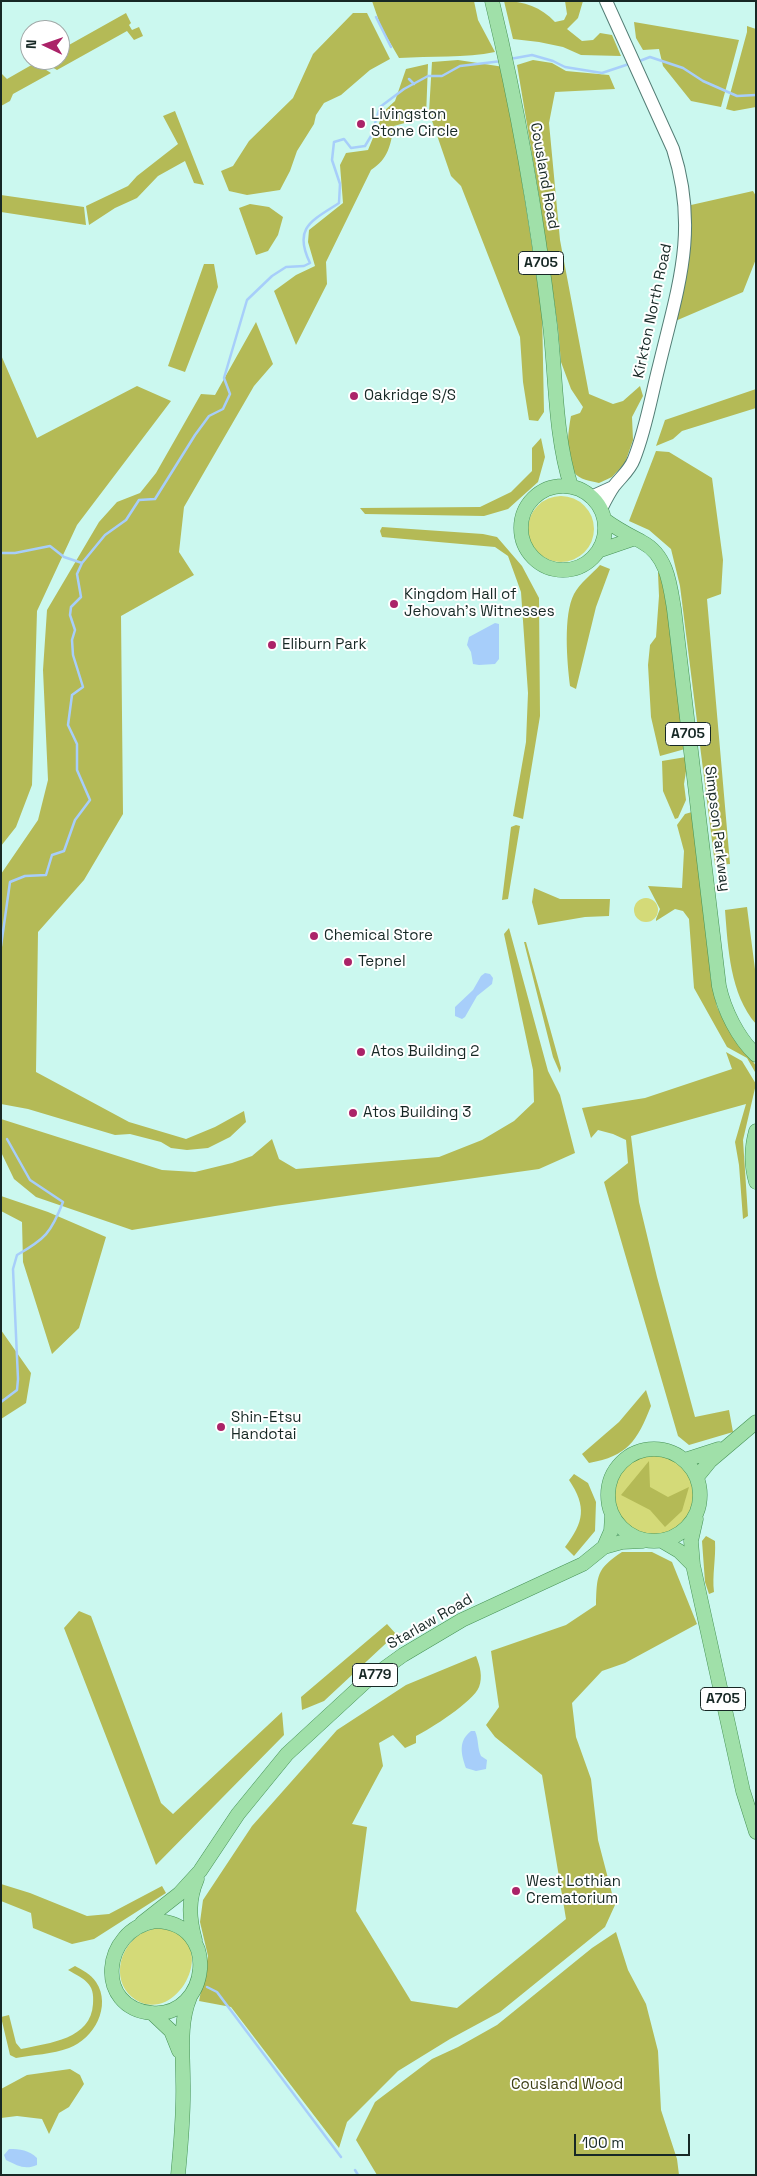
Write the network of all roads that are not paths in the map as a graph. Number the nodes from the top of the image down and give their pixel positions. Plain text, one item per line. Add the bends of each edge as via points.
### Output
1 (492, 1) edge
2 (606, 1) edge
3 (562, 448) junction
4 (615, 485) junction
5 (571, 486) junction
6 (551, 488) junction
7 (591, 497) junction
8 (603, 515) junction
9 (633, 539) junction
10 (598, 551) junction
11 (751, 1046) edge
12 (756, 1056) edge
13 (756, 1131) edge
14 (756, 1182) edge
15 (756, 1422) edge
16 (730, 1444) junction
17 (684, 1460) junction
18 (697, 1477) junction
19 (612, 1515) junction
20 (696, 1519) junction
21 (644, 1541) junction
22 (662, 1541) junction
23 (604, 1547) junction
24 (693, 1565) junction
25 (756, 1832) edge
26 (200, 1871) junction
27 (142, 1923) junction
28 (197, 1946) junction
29 (190, 1996) junction
30 (152, 2013) junction
31 (182, 2058) junction
32 (178, 2175) edge

1 - 3 main road, Cousland Road / A705 via 538,233
2 - 4 main road, Kirkton North Road via 658,111 681,175 686,214 677,292 643,431 629,470
3 - 5 main road, Cousland Road / A705
3 - 6 main road, Cousland Road / A705
4 - 7 main road, Kirkton North Road
4 - 8 main road, Kirkton North Road
5 - 6 main road
5 - 7 main road, A705
6 - 10 main road via 532,500 522,518 522,536 531,555 548,567 569,570 582,565
7 - 8 main road, A705
8 - 9 main road, Simpson Parkway / A705
8 - 10 main road via 604,538
9 - 10 main road
9 - 11 main road, Simpson Parkway / A705 via 658,555 669,582 719,986 734,1024
11 - 12 main road, Simpson Parkway / A705
13 - 14 main road via 752,1153
15 - 16 main road
16 - 17 main road
16 - 18 main road
17 - 18 main road
17 - 19 main road via 674,1453 653,1449 627,1458 611,1479 608,1502
18 - 20 main road, A705 via 700,1504
19 - 21 main road via 618,1526
19 - 23 main road via 611,1531
20 - 22 main road via 679,1535
20 - 24 main road, A705 via 692,1540
21 - 22 main road
21 - 23 main road, A779
22 - 24 main road
23 - 26 main road, Starlaw Road / A779 via 583,1564 462,1620 364,1683 287,1754 238,1814
24 - 25 main road, A705 via 743,1791
26 - 27 main road, Starlaw Road / A779 via 179,1894
26 - 28 main road, Starlaw Road / A779 via 189,1903 191,1928
27 - 28 main road via 168,1921 180,1926
27 - 30 main road, A779 via 117,1947 111,1974 124,2000
28 - 29 main road, A779 via 201,1967
29 - 30 main road via 174,2010
29 - 31 main road, A779 via 184,2020
30 - 31 main road, A779 via 171,2031
31 - 32 main road, A779

